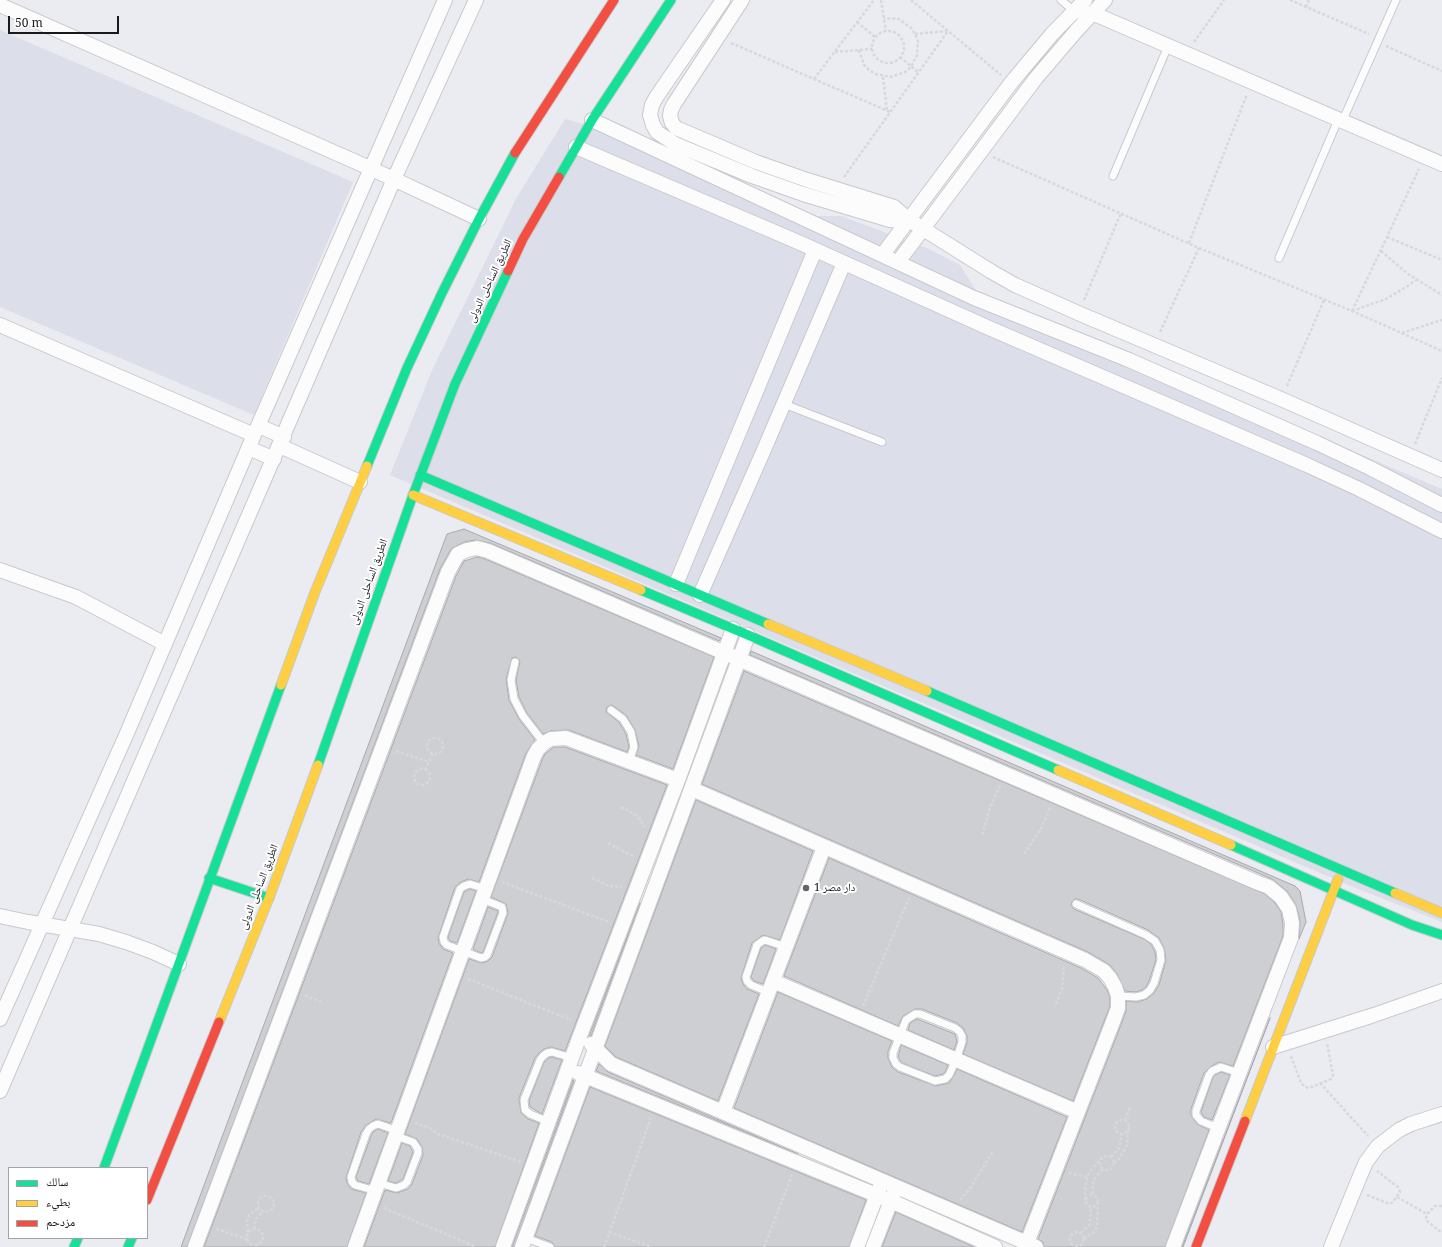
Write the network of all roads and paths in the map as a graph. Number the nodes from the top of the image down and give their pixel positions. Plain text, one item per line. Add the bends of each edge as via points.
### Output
1 (445, 0) edge
2 (476, 0) edge
3 (614, 0) edge
4 (671, 0) edge
5 (723, 0) edge
6 (742, 0) edge
7 (874, 0) edge
8 (881, 0) edge
9 (911, 0) edge
10 (1061, 0) edge
11 (1085, 0) edge
12 (1106, 0) edge
13 (1224, 0) edge
14 (1290, 0) edge
15 (1309, 0) edge
16 (1396, 0) edge
17 (0, 5) edge
18 (1306, 7) junction
19 (1074, 11) junction
20 (1092, 13) junction
21 (884, 18) junction
22 (857, 22) junction
23 (948, 30) junction
24 (886, 31) junction
25 (915, 34) junction
26 (716, 37) junction
27 (875, 37) junction
28 (1378, 40) junction
29 (1168, 46) junction
30 (872, 49) junction
31 (859, 50) junction
32 (834, 52) junction
33 (1186, 54) junction
34 (900, 58) junction
35 (911, 67) junction
36 (1442, 71) edge
37 (918, 73) junction
38 (883, 76) junction
39 (814, 79) junction
40 (1011, 82) junction
41 (1252, 82) junction
42 (888, 112) junction
43 (670, 116) junction
44 (592, 120) junction
45 (1340, 120) junction
46 (652, 125) junction
47 (576, 147) junction
48 (980, 151) junction
49 (1425, 157) junction
50 (1442, 164) edge
51 (372, 169) junction
52 (1113, 176) dead end
53 (394, 179) junction
54 (836, 189) junction
55 (1121, 213) junction
56 (479, 219) junction
57 (909, 220) junction
58 (808, 221) junction
59 (923, 228) junction
60 (1387, 237) junction
61 (798, 242) junction
62 (1189, 243) junction
63 (1199, 248) junction
64 (815, 250) junction
65 (1381, 251) junction
66 (883, 254) junction
67 (1279, 258) dead end
68 (1442, 260) edge
69 (898, 262) junction
70 (844, 263) junction
71 (1416, 280) junction
72 (947, 285) junction
73 (1442, 295) edge
74 (1324, 300) junction
75 (939, 305) junction
76 (1352, 311) junction
77 (1078, 313) junction
78 (1442, 320) edge
79 (0, 325) edge
80 (1402, 333) junction
81 (1154, 346) junction
82 (1442, 351) edge
83 (1442, 378) edge
84 (1281, 399) junction
85 (784, 404) junction
86 (256, 430) junction
87 (282, 441) junction
88 (882, 442) dead end
89 (249, 448) junction
90 (1411, 456) junction
91 (274, 459) junction
92 (1442, 470) edge
93 (420, 475) junction
94 (360, 482) junction
95 (413, 495) junction
96 (1442, 505) edge
97 (1442, 531) edge
98 (0, 570) edge
99 (676, 584) junction
100 (700, 595) junction
101 (733, 629) junction
102 (748, 635) junction
103 (165, 644) junction
104 (724, 653) junction
105 (739, 660) junction
106 (515, 662) dead end
107 (611, 710) dead end
108 (544, 743) junction
109 (382, 746) junction
110 (432, 754) junction
111 (429, 762) junction
112 (629, 762) junction
113 (425, 770) junction
114 (1005, 774) junction
115 (678, 780) junction
116 (692, 789) junction
117 (1055, 795) junction
118 (621, 807) dead end
119 (982, 835) dead end
120 (655, 841) junction
121 (608, 843) dead end
122 (824, 847) junction
123 (1024, 854) dead end
124 (646, 863) junction
125 (1341, 870) junction
126 (209, 878) junction
127 (592, 878) dead end
128 (914, 886) junction
129 (486, 888) junction
130 (637, 888) junction
131 (1334, 890) junction
132 (268, 898) junction
133 (1076, 904) dead end
134 (1442, 912) edge
135 (0, 916) edge
136 (41, 924) junction
137 (622, 927) junction
138 (71, 929) junction
139 (1442, 935) edge
140 (786, 947) junction
141 (1064, 951) junction
142 (463, 952) junction
143 (179, 964) junction
144 (455, 974) junction
145 (771, 987) junction
146 (291, 990) junction
147 (1442, 991) edge
148 (1118, 996) junction
149 (324, 1003) dead end
150 (1056, 1004) dead end
151 (858, 1017) junction
152 (0, 1019) edge
153 (584, 1025) junction
154 (1325, 1031) junction
155 (900, 1035) junction
156 (578, 1041) junction
157 (1287, 1043) junction
158 (1273, 1047) junction
159 (596, 1049) junction
160 (956, 1060) junction
161 (570, 1063) junction
162 (1239, 1073) junction
163 (586, 1076) junction
164 (1320, 1083) junction
165 (0, 1091) edge
166 (656, 1105) junction
167 (1131, 1106) dead end
168 (723, 1112) junction
169 (1078, 1112) junction
170 (1442, 1114) edge
171 (403, 1118) junction
172 (1125, 1120) junction
173 (549, 1122) junction
174 (1218, 1128) junction
175 (1128, 1130) junction
176 (397, 1134) junction
177 (1122, 1135) junction
178 (1378, 1146) junction
179 (993, 1151) dead end
180 (1111, 1157) junction
181 (1100, 1161) junction
182 (1366, 1162) junction
183 (797, 1163) junction
184 (1114, 1163) junction
185 (532, 1166) junction
186 (104, 1167) edge
187 (1103, 1169) junction
188 (882, 1181) junction
189 (896, 1187) junction
190 (1354, 1189) junction
191 (375, 1192) junction
192 (1092, 1194) junction
193 (876, 1196) junction
194 (1397, 1197) junction
195 (148, 1198) edge
196 (1086, 1200) junction
197 (891, 1202) junction
198 (1098, 1204) junction
199 (1442, 1206) edge
200 (1091, 1207) junction
201 (259, 1208) junction
202 (949, 1210) junction
203 (262, 1212) junction
204 (1427, 1214) junction
205 (204, 1225) junction
206 (254, 1229) junction
207 (248, 1232) junction
208 (610, 1232) junction
209 (1081, 1233) junction
210 (1442, 1233) edge
211 (247, 1239) junction
212 (1084, 1239) junction
213 (524, 1242) edge
214 (1031, 1245) edge
215 (255, 1246) edge
216 (1074, 1246) edge
217 (195, 1247) edge
218 (355, 1247) edge
219 (476, 1247) edge
220 (502, 1247) edge
221 (550, 1247) edge
222 (604, 1247) edge
223 (652, 1247) edge
224 (764, 1247) edge
225 (857, 1247) edge
226 (873, 1247) edge
227 (995, 1247) edge
228 (1173, 1247) edge
229 (1196, 1247) edge
230 (1331, 1247) edge

1 - 51 street
2 - 53 street
3 - 56 main road via 515,153
4 - 44 main road, الطريق الساحلى الدولى
5 - 46 street via 656,96 650,115
6 - 26 street
7 - 22 path
8 - 21 path
9 - 23 path
10 - 19 lane
11 - 19 street
12 - 20 street
13 - 33 path
14 - 18 path
15 - 18 path
16 - 28 lane
17 - 51 street
18 - 28 path
19 - 20 street
19 - 40 street
20 - 29 street
20 - 48 street via 1036,78
21 - 24 path
21 - 25 path via 899,19
22 - 27 path
22 - 32 path
23 - 25 path
23 - 37 path
23 - 40 path
24 - 27 path
24 - 34 path via 901,37 904,48
25 - 35 path via 918,41 917,55
26 - 39 path
26 - 43 street via 670,110
27 - 30 path
28 - 36 path
28 - 45 lane
29 - 33 street
29 - 52 lane
30 - 31 path
30 - 34 path via 876,58 886,63
31 - 32 path
31 - 38 path via 864,64
32 - 39 path
33 - 41 street
34 - 35 path
35 - 37 path
35 - 38 path via 898,75
37 - 42 path
38 - 42 path
39 - 42 path
40 - 57 street
41 - 45 street
41 - 62 path
42 - 54 path
43 - 46 street
43 - 54 street via 672,123 682,132 756,162
44 - 47 main road, الطريق الساحلى الدولى
44 - 58 street
45 - 49 street
45 - 67 lane
46 - 57 street via 657,132 675,144 752,176 890,220
47 - 61 street
47 - 93 main road, الطريق الساحلى الدولى via 520,246 455,384
48 - 55 path
48 - 59 street
49 - 50 street
49 - 60 path
51 - 53 street
51 - 86 street
53 - 56 street
53 - 87 street
54 - 57 street via 894,207
55 - 62 path
55 - 77 path
56 - 94 main road via 410,362
57 - 59 street
57 - 66 street
58 - 61 street
58 - 66 street
59 - 69 street
59 - 77 street via 1015,285
60 - 65 path
60 - 68 path
61 - 64 street
62 - 63 path
63 - 74 path
63 - 81 path
64 - 70 street
64 - 99 street
65 - 71 path
65 - 76 path
66 - 69 street
69 - 72 street
70 - 75 street
70 - 85 street
71 - 73 path
71 - 76 path via 1386,299
72 - 75 street
72 - 96 street via 1129,360 1296,434
74 - 76 path
74 - 84 path
75 - 97 street via 1359,488
76 - 80 path
77 - 81 street
78 - 80 path
79 - 86 street
80 - 82 path
81 - 84 street
83 - 90 path
84 - 90 street
85 - 88 lane
85 - 100 street
86 - 87 street
86 - 89 street
87 - 91 street
87 - 94 street
89 - 91 street
89 - 103 street
90 - 92 street
91 - 138 street
93 - 95 main road, الطريق الساحلى الدولى
93 - 99 main road
94 - 126 main road via 315,592
95 - 101 main road
95 - 132 main road, الطريق الساحلى الدولى via 320,761
98 - 103 street via 76,597
99 - 100 main road
100 - 125 main road
101 - 102 main road
101 - 104 street
102 - 105 street
102 - 131 main road
103 - 136 street
104 - 105 street
104 - 109 street via 488,551 478,548 467,550 458,554 448,572
104 - 115 street
105 - 114 street
105 - 116 street
106 - 108 lane via 512,680 514,699 523,716
107 - 112 lane via 623,719 631,732 634,747
108 - 112 street via 551,739 566,738
108 - 129 street via 534,756
109 - 111 path
109 - 146 street
110 - 110 path via 437,754 443,749 442,741 438,738 428,743 427,747
110 - 111 path
111 - 113 path
112 - 115 street
113 - 113 path via 415,775 420,785 430,780
114 - 117 street
114 - 119 path via 990,808
115 - 120 street
116 - 122 street
116 - 159 street
117 - 123 path via 1041,829
117 - 162 street via 1269,888 1281,897 1289,909 1292,923 1291,938
118 - 120 path via 637,816
120 - 124 street
121 - 124 path
122 - 128 street
122 - 140 street
124 - 130 street
125 - 131 main road
125 - 134 main road
126 - 132 main road
126 - 143 main road
127 - 130 path via 609,886
128 - 141 street
128 - 151 path
129 - 137 path
129 - 142 street
129 - 142 lane via 502,907 503,913 485,957
129 - 142 lane via 470,884 464,886 460,889 453,906 443,937 447,945
130 - 137 street
131 - 139 main road via 1412,925
131 - 158 main road
132 - 195 main road, الطريق الساحلى الدولى
133 - 148 lane via 1146,935 1155,941 1160,950 1162,960 1150,990 1136,997
135 - 136 street
136 - 138 street
136 - 152 street
137 - 153 street
138 - 143 street via 126,942
138 - 165 street
140 - 145 street
140 - 145 lane via 764,940 757,945 746,977 747,981 751,985
141 - 148 street via 1104,971
141 - 150 path via 1062,988
142 - 144 street
143 - 186 main road
144 - 153 path
144 - 171 street
145 - 151 street
145 - 168 street
146 - 149 path
146 - 205 street
147 - 154 street
148 - 169 street via 1118,1008
151 - 155 street
153 - 156 street
154 - 157 street
154 - 164 path via 1333,1075 1331,1079
155 - 160 street
155 - 160 lane via 906,1020 915,1014 955,1028 962,1036
155 - 160 lane via 893,1053 893,1058 900,1067 935,1081 945,1079
156 - 159 street
156 - 161 street
157 - 158 street
157 - 164 path via 1301,1083 1309,1088
158 - 229 main road
159 - 163 street
159 - 168 street via 611,1064
160 - 169 street
161 - 163 street
161 - 173 street
161 - 173 lane via 552,1052 543,1056 524,1100 525,1110
162 - 174 street
162 - 174 lane via 1221,1067 1209,1075 1196,1115 1201,1121
163 - 166 street
163 - 213 street
164 - 178 path
166 - 183 street
166 - 208 path
167 - 172 path
168 - 188 street
169 - 214 street
170 - 178 street via 1399,1130
171 - 176 street
171 - 185 path via 428,1127 438,1134
172 - 175 path via 1129,1124
172 - 177 path via 1117,1121 1115,1124 1116,1131
173 - 185 street
174 - 228 street
175 - 177 path
175 - 184 path via 1127,1145
176 - 191 street
176 - 191 lane via 413,1142 418,1153 404,1185
176 - 191 lane via 378,1124 369,1129 364,1140 352,1172 352,1182
177 - 180 path via 1119,1148
178 - 182 street
179 - 202 path via 968,1190
180 - 181 path via 1104,1156
180 - 184 path
181 - 187 path
181 - 196 path via 1087,1177
182 - 190 street
182 - 194 path via 1398,1187 1400,1192
183 - 193 street
183 - 224 path
184 - 187 path via 1110,1169
185 - 220 street
187 - 192 path via 1093,1182
188 - 189 street
188 - 193 street
189 - 197 street
189 - 202 street
190 - 194 path via 1387,1204
190 - 230 street
191 - 218 street
191 - 219 path
192 - 196 path
192 - 198 path via 1098,1197
193 - 197 street
193 - 225 street
194 - 204 path
196 - 200 path
197 - 226 street
197 - 227 street
198 - 200 path
198 - 212 path via 1095,1231
199 - 204 path via 1435,1206
200 - 209 path via 1090,1224
201 - 203 path
201 - 203 path via 260,1200 267,1196 274,1201 275,1205 270,1212
201 - 207 path via 249,1215
202 - 214 street
203 - 206 path via 256,1219
204 - 210 path via 1427,1221
205 - 211 path
205 - 217 street
206 - 207 path
206 - 215 path via 261,1231 262,1234 262,1242
207 - 211 path
208 - 222 path
208 - 223 path
209 - 212 path
209 - 216 path via 1073,1232 1071,1235 1071,1243
211 - 215 path via 248,1243
212 - 216 path
213 - 221 lane

